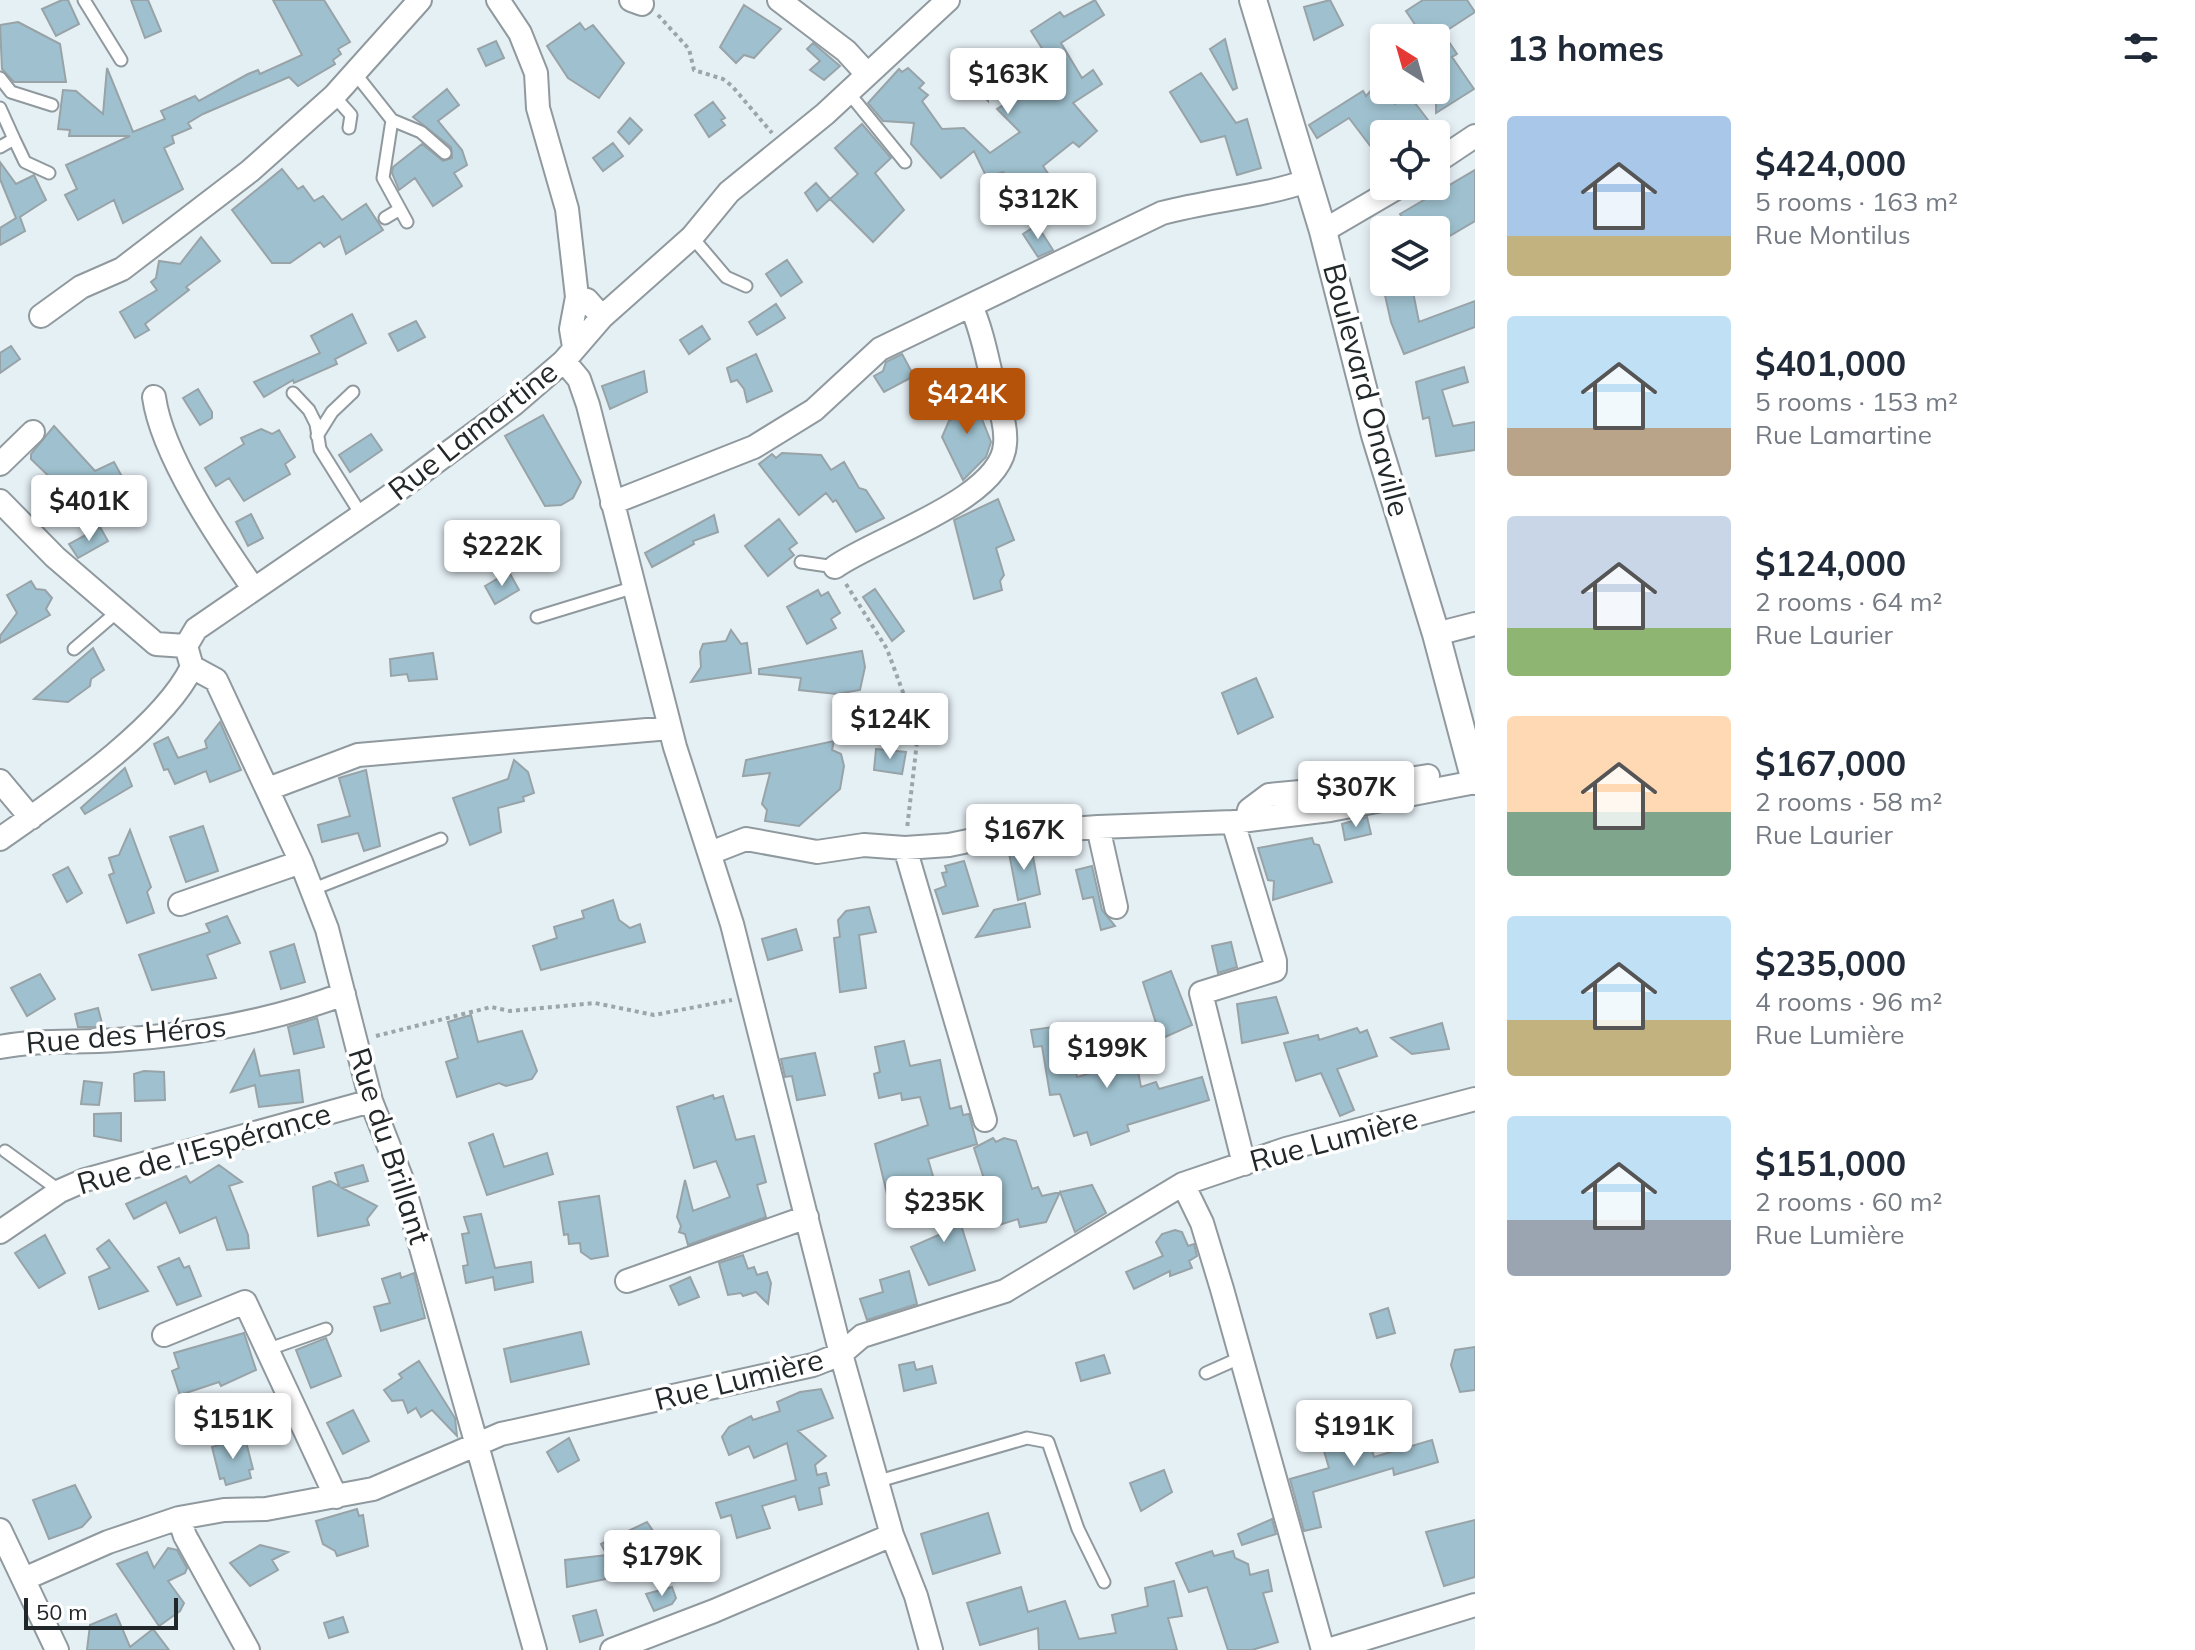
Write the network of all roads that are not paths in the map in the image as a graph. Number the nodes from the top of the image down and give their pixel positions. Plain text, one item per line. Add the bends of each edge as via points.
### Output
1 (84, 0) edge
2 (420, 0) edge
3 (502, 0) edge
4 (779, 0) edge
5 (948, 0) edge
6 (1253, 0) edge
7 (121, 60) dead end
8 (354, 71) junction
9 (867, 74) junction
10 (0, 78) edge
11 (848, 92) junction
12 (334, 96) junction
13 (52, 105) dead end
14 (0, 108) edge
15 (392, 120) junction
16 (349, 128) dead end
17 (1475, 136) edge
18 (14, 139) junction
19 (0, 147) edge
20 (445, 153) dead end
21 (1450, 153) edge
22 (905, 162) dead end
23 (49, 173) dead end
24 (1307, 181) junction
25 (1376, 200) edge
26 (400, 209) junction
27 (385, 218) dead end
28 (407, 222) dead end
29 (1323, 231) junction
30 (692, 237) junction
31 (746, 286) dead end
32 (577, 297) junction
33 (971, 306) junction
34 (41, 316) dead end
35 (602, 317) junction
36 (569, 354) junction
37 (353, 392) dead end
38 (293, 393) dead end
39 (154, 397) dead end
40 (33, 432) dead end
41 (316, 436) junction
42 (0, 464) edge
43 (0, 501) edge
44 (612, 503) junction
45 (362, 516) junction
46 (801, 562) dead end
47 (835, 567) joint
48 (635, 587) junction
49 (253, 588) junction
50 (117, 612) junction
51 (537, 617) dead end
52 (1475, 624) edge
53 (1436, 634) junction
54 (74, 649) dead end
55 (189, 657) junction
56 (670, 728) junction
57 (1474, 777) edge
58 (0, 781) edge
59 (268, 789) junction
60 (31, 818) junction
61 (1240, 820) junction
62 (1098, 827) junction
63 (0, 839) edge
64 (441, 839) dead end
65 (905, 848) junction
66 (710, 853) junction
67 (301, 862) junction
68 (311, 890) junction
69 (180, 904) dead end
70 (1116, 907) dead end
71 (344, 994) junction
72 (0, 1047) edge
73 (1475, 1099) edge
74 (371, 1101) junction
75 (985, 1120) dead end
76 (5, 1151) dead end
77 (1244, 1164) junction
78 (1183, 1184) junction
79 (60, 1191) junction
80 (807, 1217) junction
81 (0, 1232) edge
82 (627, 1281) dead end
83 (326, 1329) dead end
84 (164, 1335) dead end
85 (269, 1349) junction
86 (841, 1354) junction
87 (1242, 1357) junction
88 (1206, 1373) dead end
89 (478, 1445) junction
90 (879, 1481) junction
91 (336, 1497) junction
92 (179, 1518) junction
93 (0, 1530) edge
94 (892, 1535) junction
95 (24, 1579) junction
96 (1104, 1582) dead end
97 (1475, 1605) edge
98 (922, 1647) edge
99 (57, 1650) edge
100 (248, 1650) edge
101 (535, 1650) edge
102 (612, 1650) edge
103 (1326, 1650) edge

1 - 7 lane
2 - 8 street
3 - 32 street via 536,73 538,108 567,209
4 - 9 street via 846,51
5 - 9 street, Rue Lamartine
6 - 24 street, Boulevard Onaville
8 - 12 street
8 - 15 lane
9 - 11 street, Rue Lamartine
10 - 13 lane via 11,92
11 - 22 lane
11 - 30 street, Rue Lamartine via 729,192
12 - 16 lane via 351,115
12 - 34 street via 250,171 122,269 81,287
14 - 18 lane
15 - 20 lane via 421,132
15 - 26 lane via 383,178
17 - 21 street
18 - 19 lane
18 - 23 lane via 25,162
24 - 29 street, Boulevard Onaville
24 - 33 street via 1162,213
25 - 29 street
26 - 27 lane
26 - 28 lane
29 - 53 street, Boulevard Onaville via 1375,435
30 - 31 lane via 726,277
30 - 35 street, Rue Lamartine
32 - 35 street
32 - 36 street
33 - 44 street via 880,349 814,410 754,447
33 - 47 street via 1001,415 1001,461 974,489
35 - 36 street, Rue Lamartine
36 - 44 street via 588,405
36 - 45 street, Rue Lamartine via 514,404
37 - 41 lane
38 - 41 lane via 309,410
39 - 49 street via 158,425
40 - 42 street
41 - 45 lane
43 - 50 street
44 - 48 street
45 - 49 street, Rue Lamartine
46 - 47 lane
48 - 51 lane
48 - 56 street
49 - 55 street, Rue Lamartine via 196,629
50 - 54 lane
50 - 55 street via 156,644
52 - 53 street
53 - 57 street, Boulevard Onaville
55 - 59 street, Rue du Brillant via 216,680
55 - 60 street, Rue Lamartine via 178,691 129,740
56 - 59 street via 358,755
56 - 66 street
57 - 61 street via 1269,795
58 - 60 street
59 - 67 street, Rue du Brillant
60 - 63 street, Rue Lamartine
61 - 62 street
61 - 77 street via 1275,970 1201,993
62 - 65 street
62 - 70 street
64 - 68 lane
65 - 66 street via 864,845 817,852 746,839
65 - 75 street
66 - 80 street
67 - 68 street, Rue du Brillant
67 - 69 street
68 - 71 street, Rue du Brillant
71 - 72 street, Rue des Héros via 225,1030
71 - 74 street, Rue du Brillant
73 - 77 street, Rue Lumière
74 - 79 street, Rue de l'Espérance via 124,1167
74 - 89 street, Rue du Brillant via 401,1177
76 - 79 lane
77 - 78 street, Rue Lumière
78 - 86 street, Rue Lumière via 1005,1291 862,1336
78 - 87 street via 1202,1223
79 - 81 street, Rue de l'Espérance
80 - 82 street
80 - 86 street
83 - 85 lane
84 - 85 street via 245,1302
85 - 91 street
86 - 89 street, Rue Lumière via 813,1365 528,1428
86 - 90 street
87 - 88 lane
87 - 103 street
89 - 91 street, Rue Lumière via 373,1489
89 - 101 street, Rue du Brillant
90 - 94 street
90 - 96 lane via 1027,1438 1048,1442 1078,1529
91 - 92 street, Rue Lumière
92 - 95 street, Rue Lumière
92 - 100 street
93 - 95 street
94 - 98 street via 916,1596
94 - 102 street
95 - 99 street
97 - 103 street

